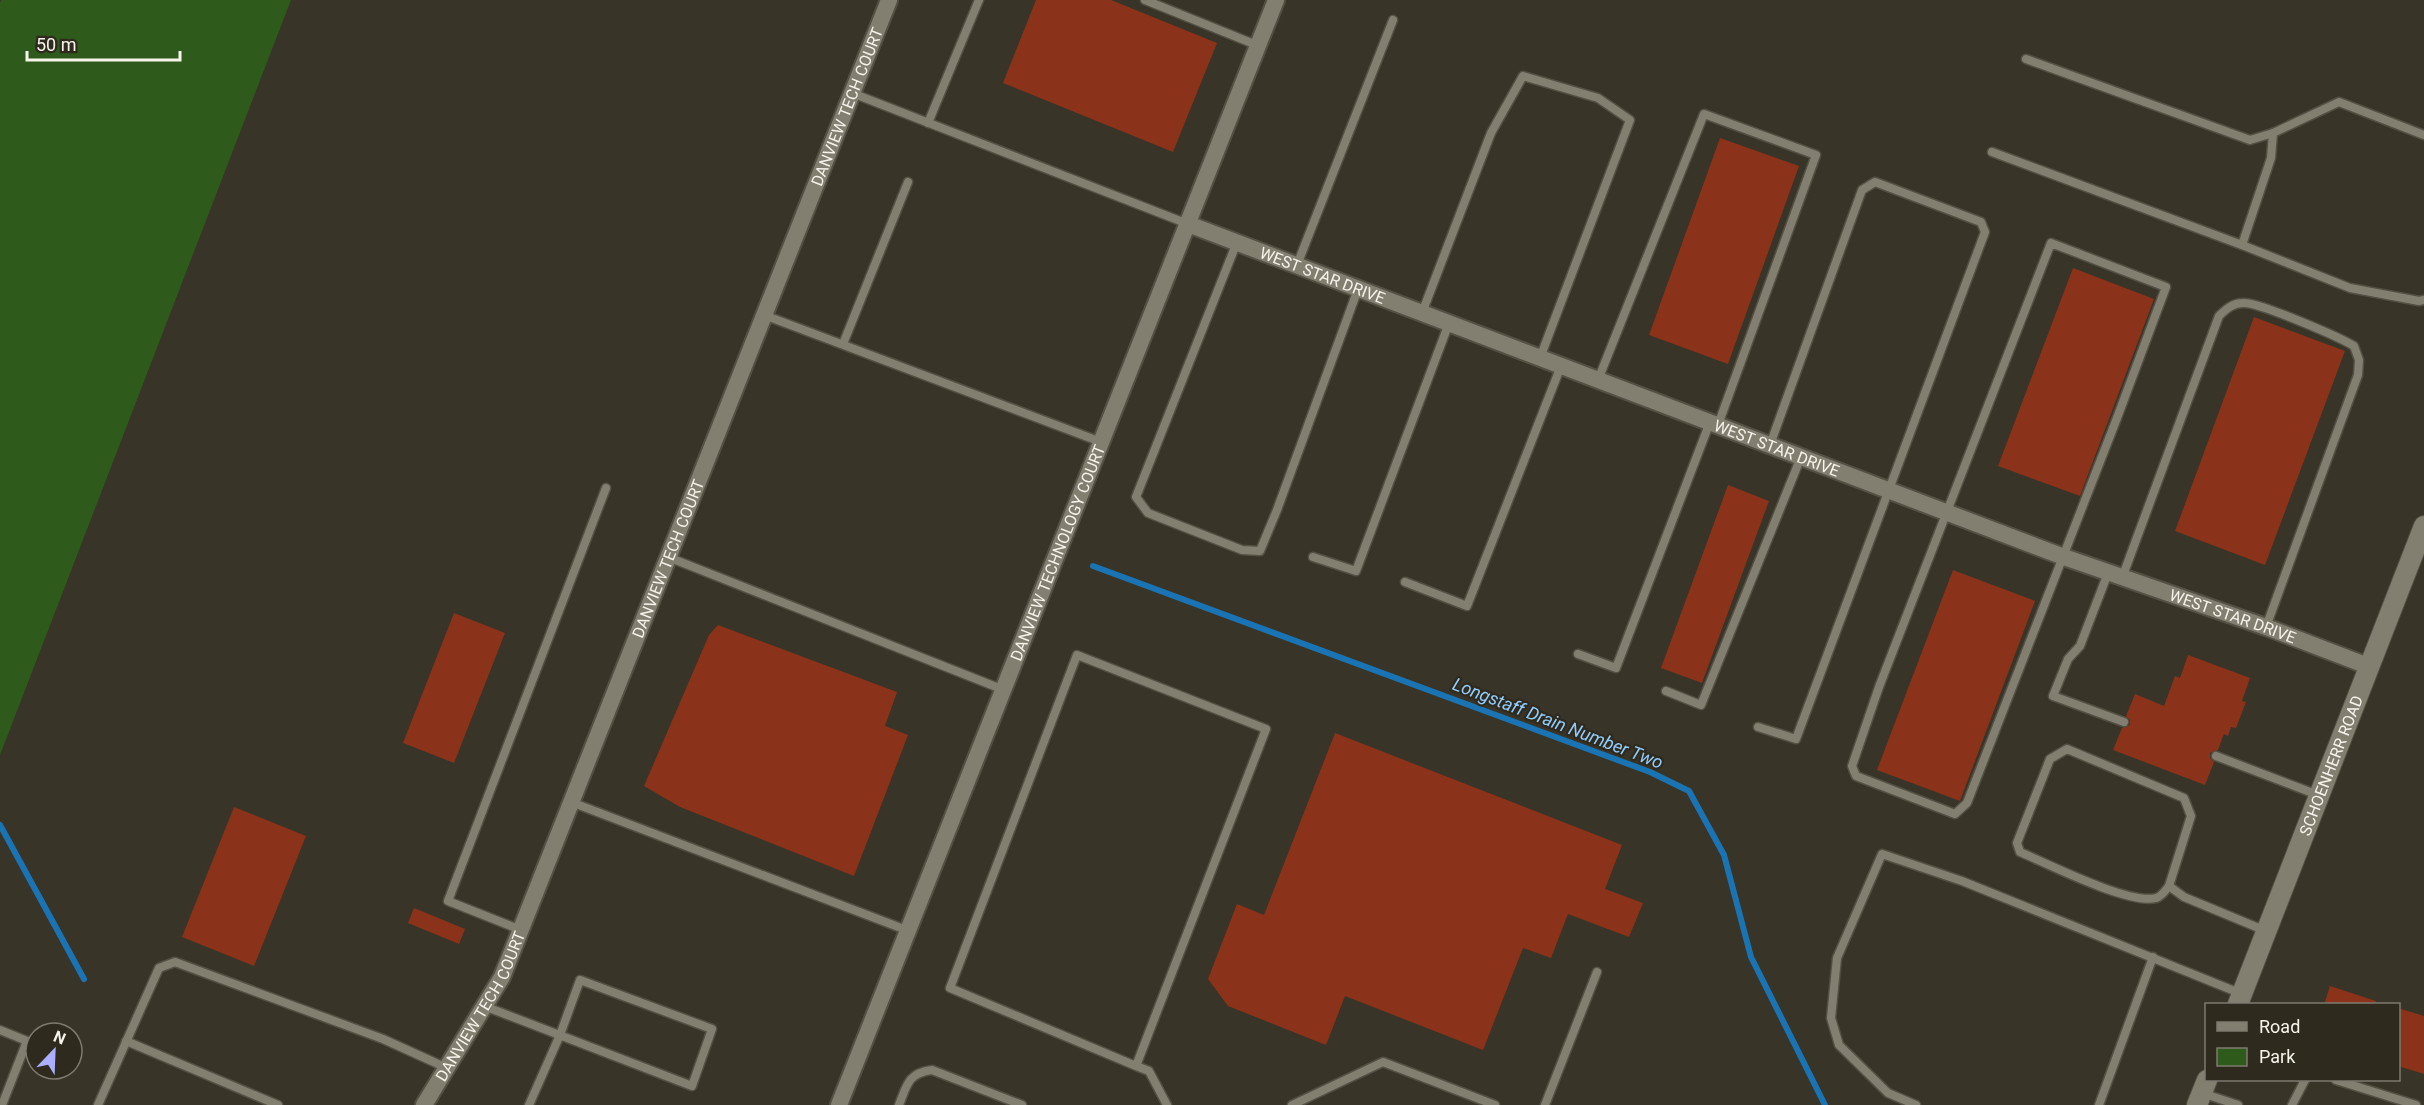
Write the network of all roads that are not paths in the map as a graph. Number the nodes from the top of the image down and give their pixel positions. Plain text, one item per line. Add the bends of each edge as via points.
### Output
1 (889, 0) edge
2 (979, 0) edge
3 (1145, 0) edge
4 (1276, 0) edge
5 (1393, 20) dead end
6 (1259, 45) junction
7 (2026, 58) dead end
8 (852, 93) junction
9 (928, 123) junction
10 (2273, 133) junction
11 (2424, 135) edge
12 (1992, 152) dead end
13 (908, 182) dead end
14 (1188, 224) junction
15 (1237, 242) junction
16 (2242, 245) junction
17 (1297, 265) junction
18 (1358, 289) junction
19 (2424, 300) edge
20 (1422, 313) junction
21 (764, 315) junction
22 (1449, 323) junction
23 (843, 344) junction
24 (1540, 358) junction
25 (1561, 366) junction
26 (1598, 380) junction
27 (1714, 424) junction
28 (1101, 442) junction
29 (1770, 445) junction
30 (1801, 457) junction
31 (606, 488) dead end
32 (1887, 490) junction
33 (1948, 513) junction
34 (2424, 526) edge
35 (668, 557) junction
36 (1313, 557) dead end
37 (2064, 557) junction
38 (2115, 576) junction
39 (1405, 582) dead end
40 (2266, 627) junction
41 (1578, 654) dead end
42 (2368, 666) junction
43 (1004, 690) junction
44 (1666, 691) dead end
45 (2124, 722) dead end
46 (1758, 727) dead end
47 (2216, 756) dead end
48 (2318, 795) junction
49 (571, 802) junction
50 (2169, 886) junction
51 (521, 930) junction
52 (909, 931) junction
53 (2266, 931) junction
54 (2153, 957) junction
55 (1597, 972) dead end
56 (2240, 999) edge
57 (484, 1006) junction
58 (0, 1030) edge
59 (560, 1035) junction
60 (126, 1041) junction
61 (1136, 1066) junction
62 (447, 1068) junction
63 (2304, 1081) edge
64 (2339, 1081) edge
65 (2202, 1092) edge
66 (2, 1105) edge
67 (98, 1105) edge
68 (278, 1105) edge
69 (424, 1105) edge
70 (529, 1105) edge
71 (840, 1105) edge
72 (899, 1105) edge
73 (1022, 1105) edge
74 (1167, 1105) edge
75 (1292, 1105) edge
76 (1495, 1105) edge
77 (1545, 1105) edge
78 (1916, 1105) edge
79 (2100, 1105) edge
80 (2238, 1105) edge
81 (2292, 1105) edge
82 (2416, 1105) edge

1 - 8 street, DANVIEW TECH COURT
2 - 9 lane
3 - 6 lane
4 - 6 street, DANVIEW TECHNOLOGY COURT
5 - 17 lane
6 - 14 street, DANVIEW TECHNOLOGY COURT
7 - 10 lane via 2250,140
8 - 9 lane
8 - 21 street, DANVIEW TECH COURT
9 - 14 lane
10 - 11 lane via 2339,102
10 - 16 lane via 2271,158
12 - 16 lane
13 - 23 lane
14 - 15 street, WEST STAR DRIVE
14 - 28 street, DANVIEW TECHNOLOGY COURT
15 - 17 street, WEST STAR DRIVE
15 - 18 lane via 1136,497 1148,513 1242,550 1260,551
16 - 19 lane via 2350,288
17 - 18 street, WEST STAR DRIVE
18 - 20 street, WEST STAR DRIVE
20 - 22 street, WEST STAR DRIVE
20 - 24 lane via 1491,133 1523,75 1598,98 1630,120
21 - 23 lane
21 - 35 street, DANVIEW TECH COURT
22 - 24 street, WEST STAR DRIVE
22 - 36 lane via 1356,572
23 - 28 lane
24 - 25 street, WEST STAR DRIVE
25 - 26 street, WEST STAR DRIVE
25 - 39 lane via 1467,606
26 - 27 street, WEST STAR DRIVE
26 - 27 lane via 1704,114 1816,155
27 - 29 street, WEST STAR DRIVE
27 - 41 lane via 1616,668
28 - 43 street, DANVIEW TECHNOLOGY COURT
29 - 30 street, WEST STAR DRIVE
29 - 32 lane via 1862,190 1875,182 1981,222 1985,232
30 - 32 street, WEST STAR DRIVE
30 - 44 lane via 1701,705
31 - 51 lane via 448,901
32 - 33 street, WEST STAR DRIVE
32 - 46 lane via 1796,739
33 - 37 street, WEST STAR DRIVE
33 - 37 lane via 1852,766 1856,776 1955,814 1967,803
33 - 37 lane via 2051,243 2166,287
34 - 42 street, SCHOENHERR ROAD
35 - 43 lane
35 - 49 street, DANVIEW TECH COURT
37 - 38 street, WEST STAR DRIVE
38 - 40 street, WEST STAR DRIVE
38 - 40 lane via 2219,316 2227,308 2246,303 2339,337 2354,346 2359,360 2358,375
38 - 45 lane via 2080,646 2068,659 2054,696
40 - 42 street, WEST STAR DRIVE
42 - 48 street, SCHOENHERR ROAD
43 - 52 street, DANVIEW TECHNOLOGY COURT
47 - 48 lane
48 - 53 street, SCHOENHERR ROAD
49 - 51 street, DANVIEW TECH COURT
49 - 52 lane
50 - 50 lane via 2191,816 2184,798 2067,749 2049,759 2017,843 2019,852 2128,897 2159,898
50 - 53 lane via 2184,897
51 - 57 street, DANVIEW TECH COURT via 502,977
52 - 71 street, DANVIEW TECHNOLOGY COURT
53 - 56 street, SCHOENHERR ROAD
54 - 56 lane
54 - 78 lane via 1962,881 1882,854 1837,958 1831,1018 1839,1044 1888,1093
54 - 79 lane
55 - 77 lane
57 - 59 lane
57 - 62 street, DANVIEW TECH COURT
58 - 66 lane via 27,1041
59 - 59 lane via 692,1086 712,1029 580,980
59 - 70 lane
60 - 62 lane via 159,968 175,962 372,1035
60 - 67 lane
60 - 68 lane
61 - 61 lane via 950,988 1077,655 1266,729
61 - 74 lane via 1149,1071
62 - 69 street, DANVIEW TECH COURT
63 - 81 lane
64 - 82 lane
65 - 80 lane
72 - 73 lane via 918,1071 932,1070
75 - 76 lane via 1383,1062

